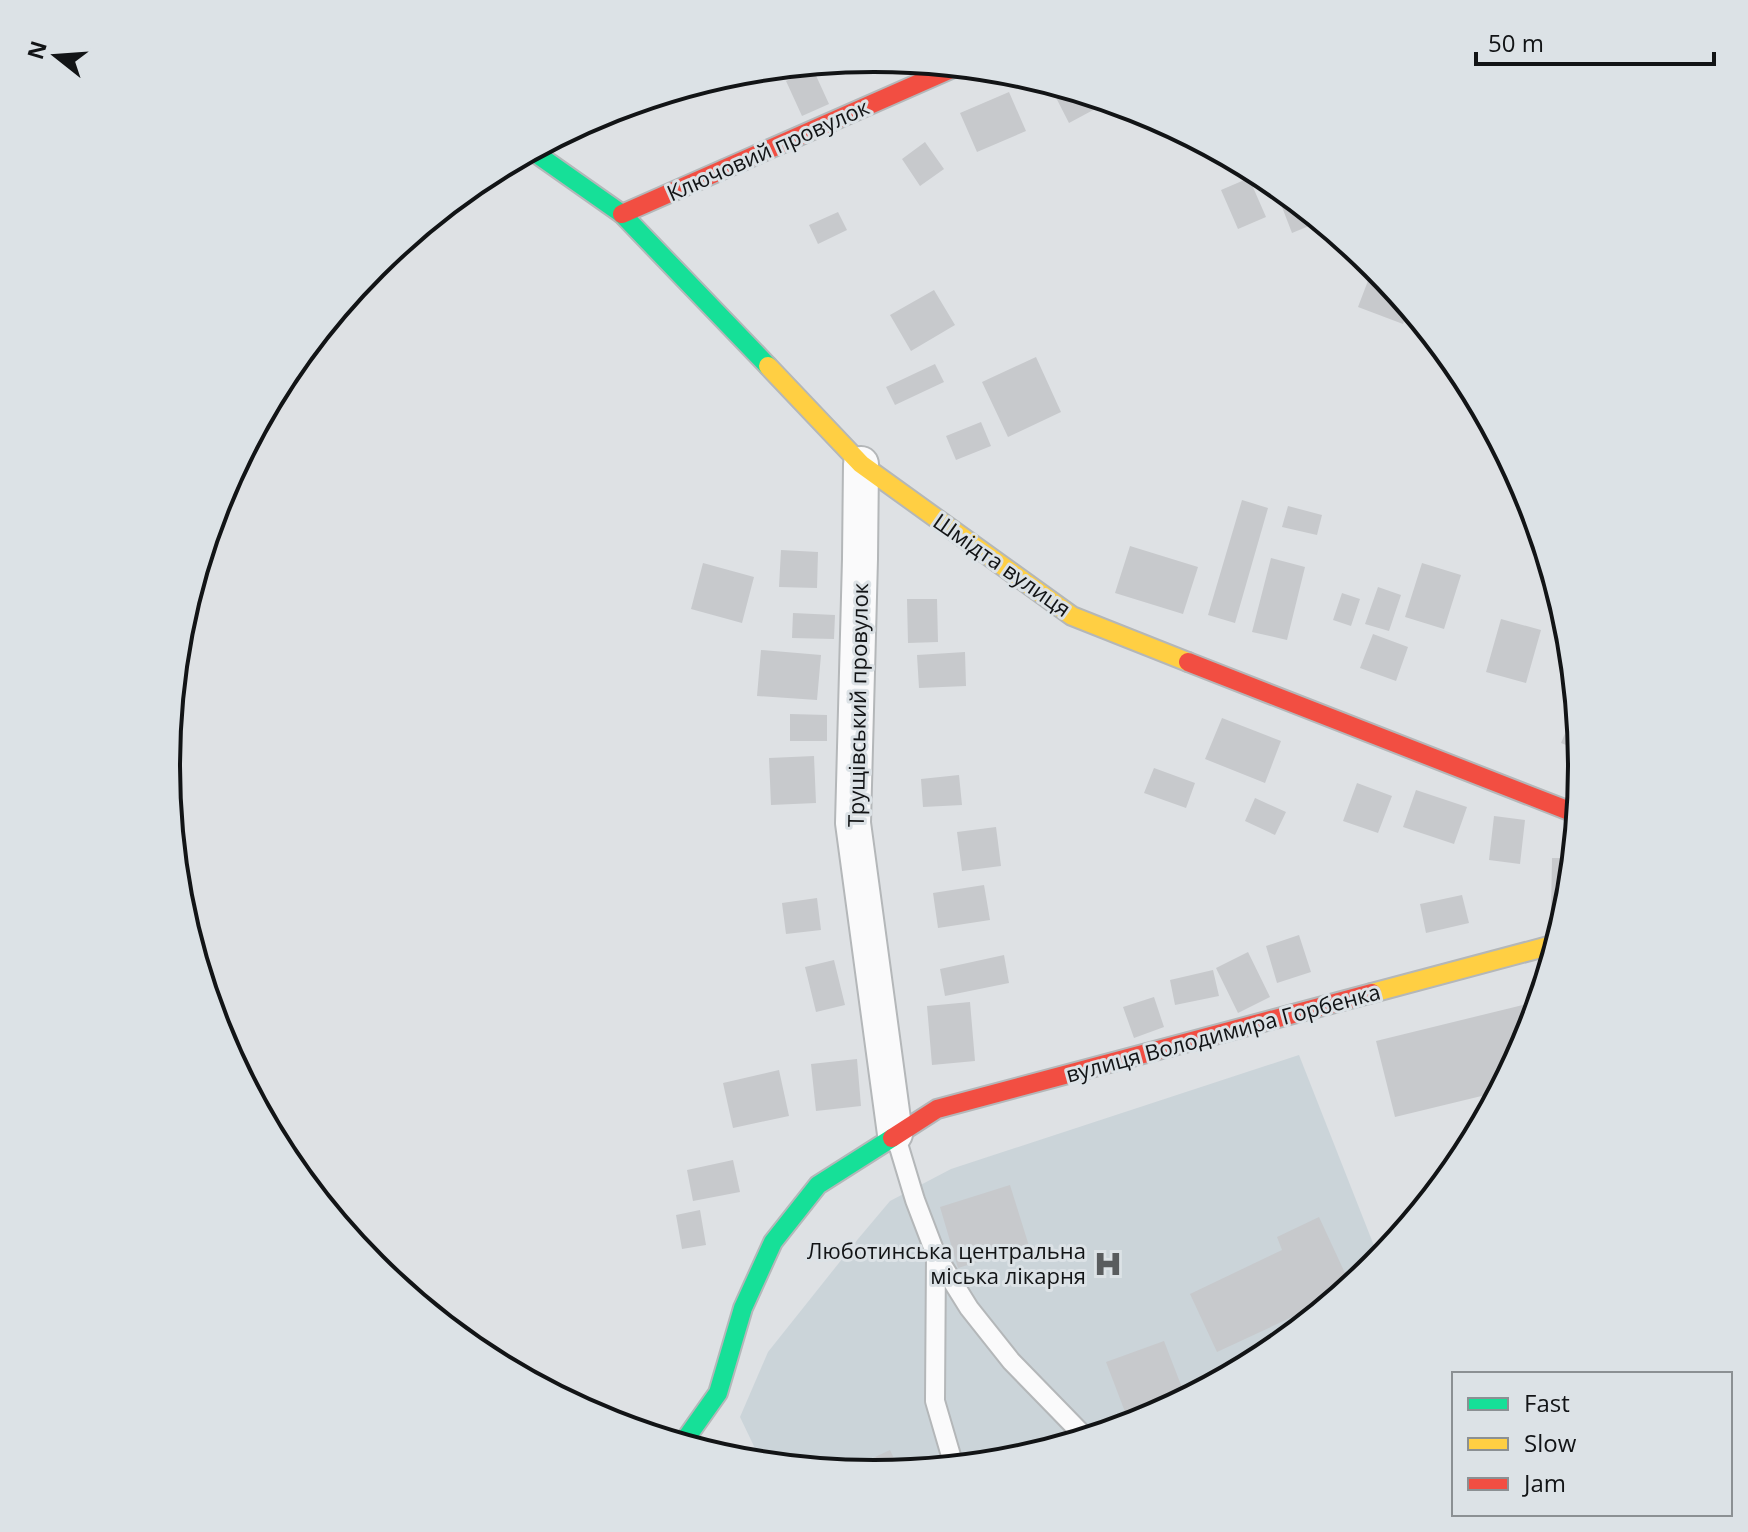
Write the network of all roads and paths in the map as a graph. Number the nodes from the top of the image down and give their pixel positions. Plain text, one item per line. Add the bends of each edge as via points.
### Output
1 (938, 75) edge
2 (542, 157) edge
3 (622, 214) junction
4 (861, 464) junction
5 (1567, 810) edge
6 (1544, 947) edge
7 (895, 1134) junction
8 (936, 1255) junction
9 (1077, 1429) edge
10 (689, 1434) edge
11 (951, 1456) edge

1 - 3 street, Ключовий провулок
2 - 3 street, Шмідта вулиця
3 - 4 street, Шмідта вулиця
4 - 5 street, Шмідта вулиця via 1072,616
4 - 7 street, Трущівський провулок via 853,823
6 - 7 street, вулиця Володимира Горбенка via 937,1109
7 - 8 lane
7 - 10 street, вулиця Володимира Горбенка via 818,1185 773,1242 743,1308 718,1393
8 - 9 lane via 1011,1361
8 - 11 lane via 935,1401

